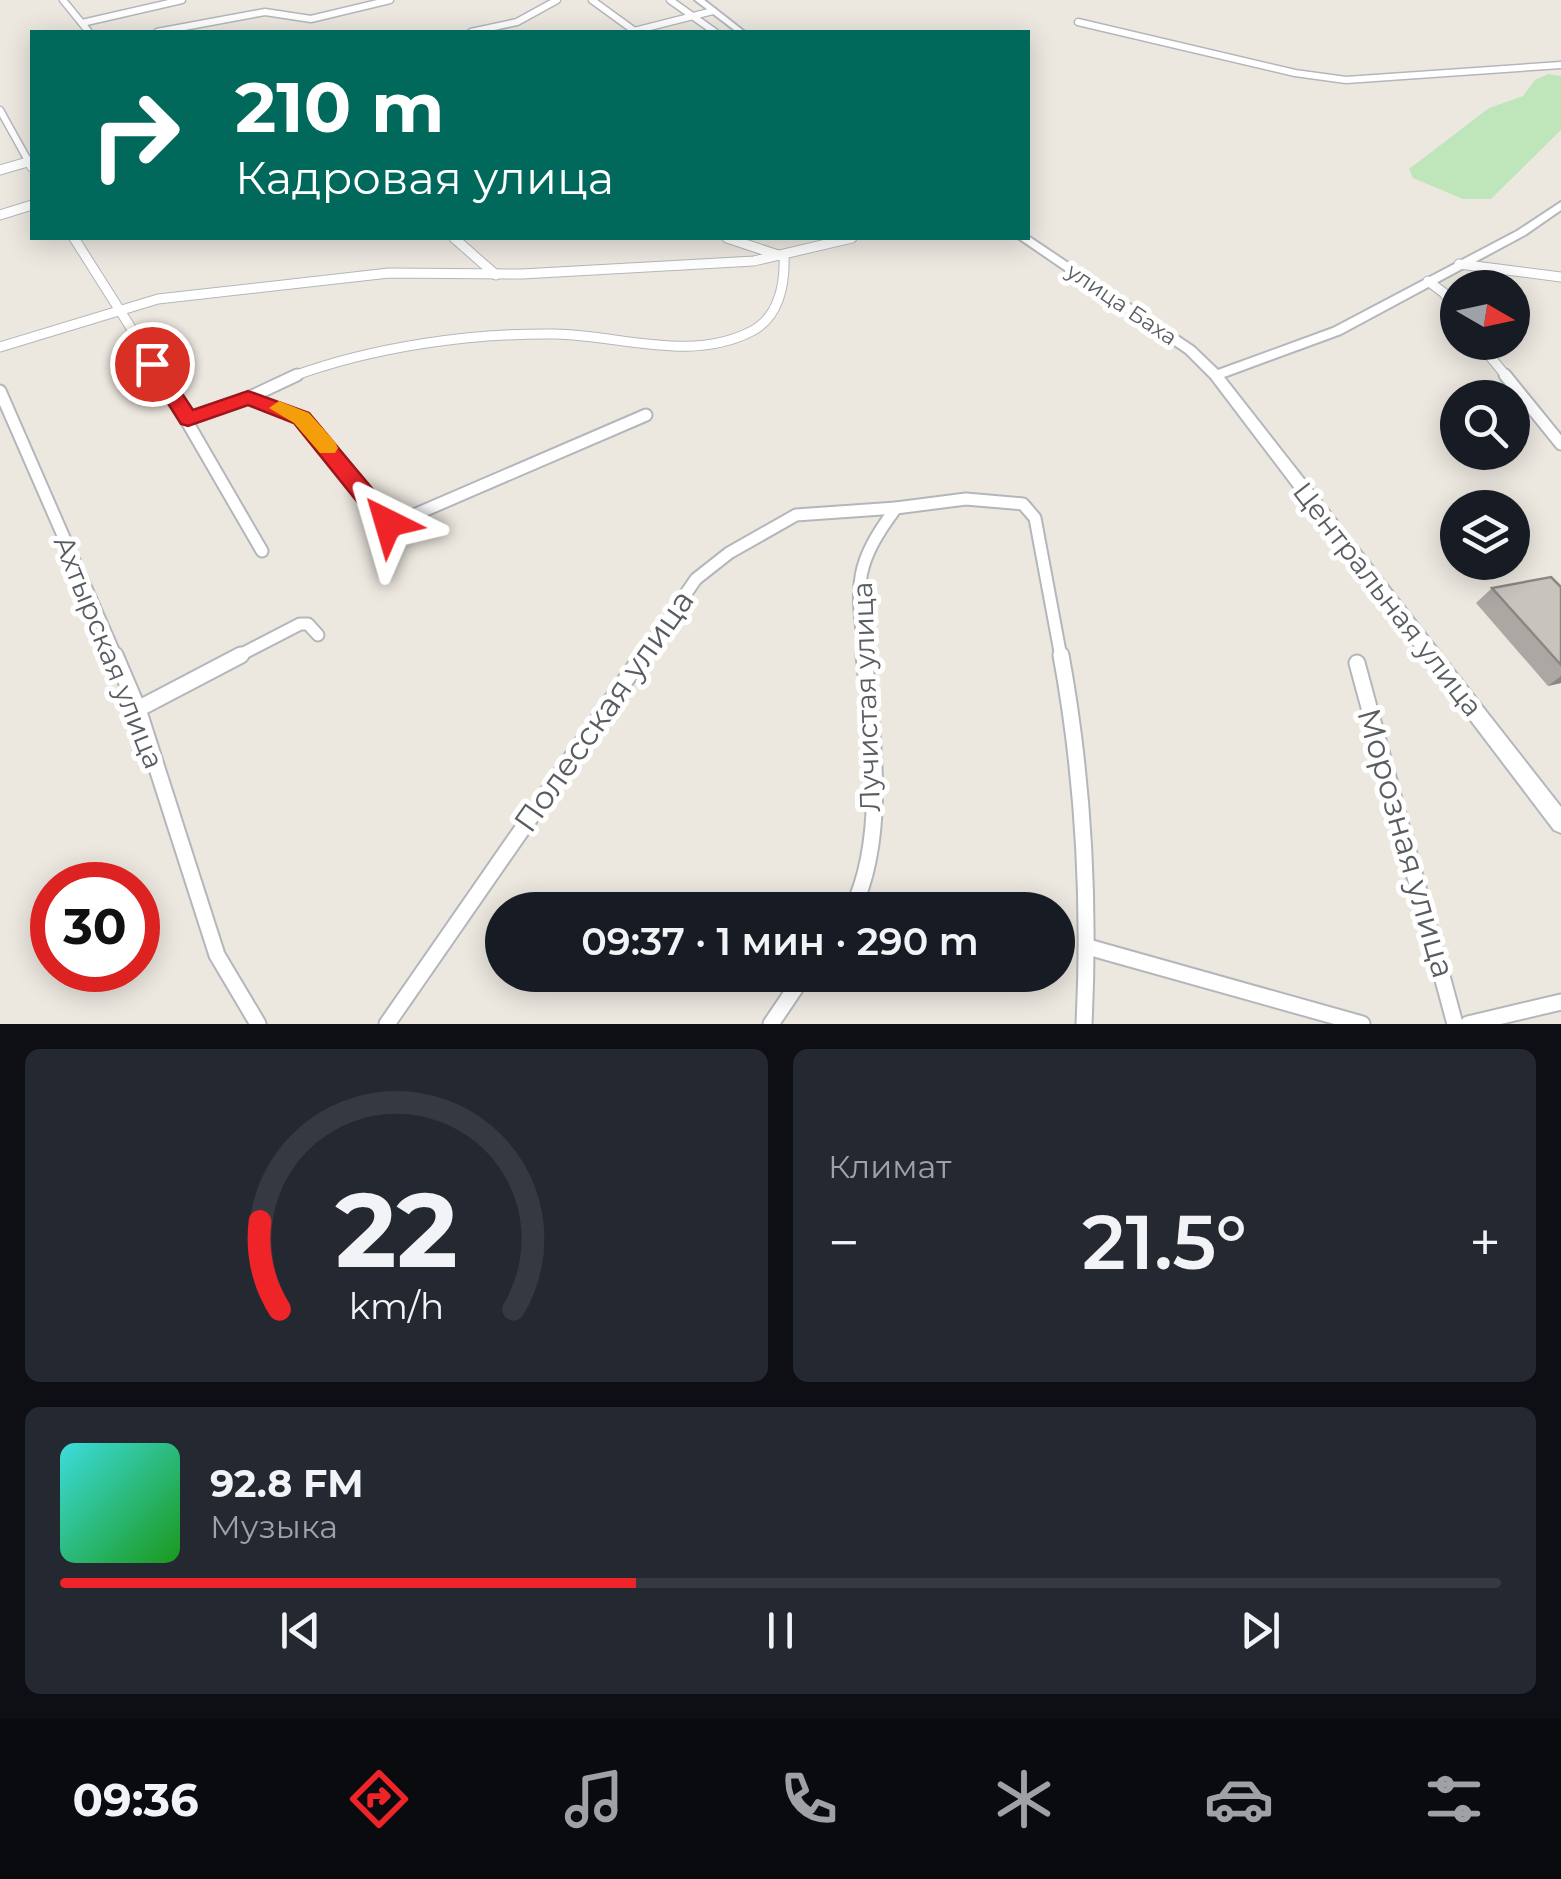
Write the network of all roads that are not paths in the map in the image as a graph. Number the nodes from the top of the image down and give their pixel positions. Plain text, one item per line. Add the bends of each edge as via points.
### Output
1 (63, 0) edge
2 (182, 0) edge
3 (390, 0) edge
4 (557, 0) edge
5 (592, 0) edge
6 (670, 0) edge
7 (699, 0) edge
8 (713, 10) junction
9 (692, 16) junction
10 (82, 22) junction
11 (1078, 22) dead end
12 (510, 24) junction
13 (88, 30) edge
14 (168, 30) edge
15 (482, 30) edge
16 (514, 30) edge
17 (632, 30) edge
18 (642, 30) edge
19 (712, 30) edge
20 (738, 30) edge
21 (1561, 66) edge
22 (0, 110) edge
23 (30, 161) edge
24 (30, 163) edge
25 (0, 170) edge
26 (1561, 205) edge
27 (30, 206) edge
28 (0, 215) edge
29 (75, 240) edge
30 (456, 240) edge
31 (733, 240) edge
32 (845, 240) edge
33 (1027, 240) edge
34 (784, 257) junction
35 (1459, 264) junction
36 (496, 275) junction
37 (1561, 277) edge
38 (1428, 282) junction
39 (1440, 291) edge
40 (116, 309) junction
41 (0, 347) edge
42 (1493, 360) edge
43 (1216, 375) junction
44 (0, 391) edge
45 (248, 398) junction
46 (646, 415) dead end
47 (188, 419) junction
48 (1561, 444) edge
49 (896, 508) junction
50 (262, 551) dead end
51 (318, 635) dead end
52 (1357, 663) dead end
53 (138, 709) junction
54 (1561, 823) edge
55 (861, 892) edge
56 (1088, 947) junction
57 (793, 992) edge
58 (1561, 1002) edge
59 (258, 1024) edge
60 (387, 1024) edge
61 (772, 1024) edge
62 (1084, 1024) edge
63 (1362, 1024) edge
64 (1455, 1024) edge
65 (1468, 1024) edge

1 - 10 street
2 - 10 street
3 - 14 street via 304,20 265,12
4 - 12 street
5 - 17 street
6 - 9 street
7 - 8 street
8 - 9 street
8 - 20 street
9 - 18 street
9 - 19 street
10 - 13 street
11 - 21 street via 1346,80
12 - 15 street
12 - 16 street
22 - 23 street
24 - 25 street
26 - 35 street
27 - 28 street
29 - 40 street
30 - 36 street
31 - 34 street
32 - 34 street
33 - 43 street, улица Баха via 1190,350
34 - 36 street
34 - 45 street via 784,284 764,322 729,338 671,346 531,335 429,346 308,368
35 - 37 street
35 - 38 street
36 - 40 street via 389,274
38 - 39 street
38 - 43 street via 1337,331
40 - 41 street
40 - 47 street
42 - 48 street
43 - 54 street, Центральная улица
44 - 53 street, Ахтырская улица
45 - 46 street via 302,418 383,521 393,524
45 - 47 street
47 - 50 street
49 - 55 street, Лучистая улица via 858,580 871,811
49 - 56 street via 992,499 1031,510 1074,725
49 - 60 street, Полесская улица via 796,515 696,579
51 - 53 street via 300,624
52 - 64 street, Морозная улица
53 - 59 street, Ахтырская улица via 218,955
56 - 62 street
56 - 63 street
57 - 61 street
58 - 65 street

